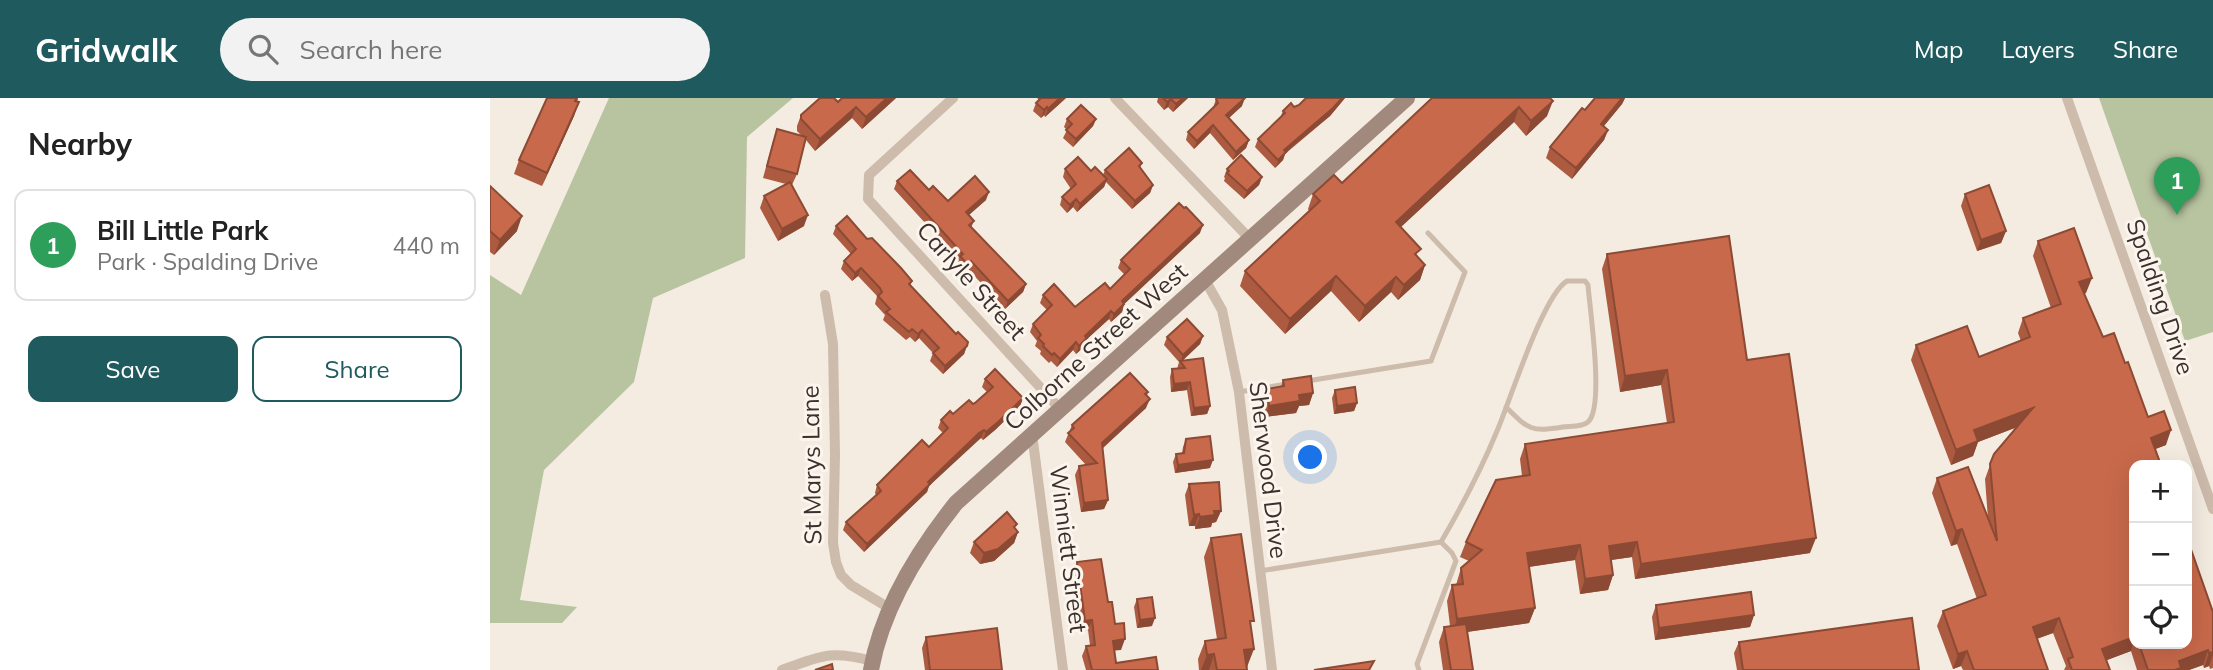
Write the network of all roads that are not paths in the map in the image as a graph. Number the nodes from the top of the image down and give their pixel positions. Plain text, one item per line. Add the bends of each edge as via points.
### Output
1 (953, 98) edge
2 (1115, 98) edge
3 (1407, 98) edge
4 (2067, 98) edge
5 (1428, 233) dead end
6 (1250, 239) junction
7 (1205, 280) junction
8 (825, 295) dead end
9 (1238, 392) junction
10 (1506, 407) junction
11 (1060, 409) junction
12 (1032, 434) junction
13 (2213, 509) edge
14 (1441, 542) junction
15 (1260, 571) junction
16 (889, 608) junction
17 (872, 666) edge
18 (782, 670) edge
19 (1063, 670) edge
20 (1272, 670) edge
21 (1419, 670) edge

1 - 11 street, Carlyle Street via 869,175 868,199
2 - 6 street
3 - 6 main road, Colborne Street West
4 - 13 street, Spalding Drive
5 - 9 lane via 1465,272 1431,361
6 - 7 main road, Colborne Street West
7 - 9 street, Sherwood Drive via 1222,310
7 - 11 main road, Colborne Street West
8 - 16 street, St Marys Lane via 833,344 835,562 851,585
9 - 15 street, Sherwood Drive
10 - 10 lane via 1555,295 1567,281 1585,281 1597,397 1591,419 1540,431 1529,428
10 - 14 lane via 1464,503
11 - 12 main road, Colborne Street West
12 - 16 main road, Colborne Street West via 956,503 931,534
12 - 19 street, Winniett Street
14 - 15 lane
14 - 21 lane via 1456,561 1417,664
15 - 20 street, Sherwood Drive
16 - 17 main road, Colborne Street West
17 - 18 street via 846,654 831,654

